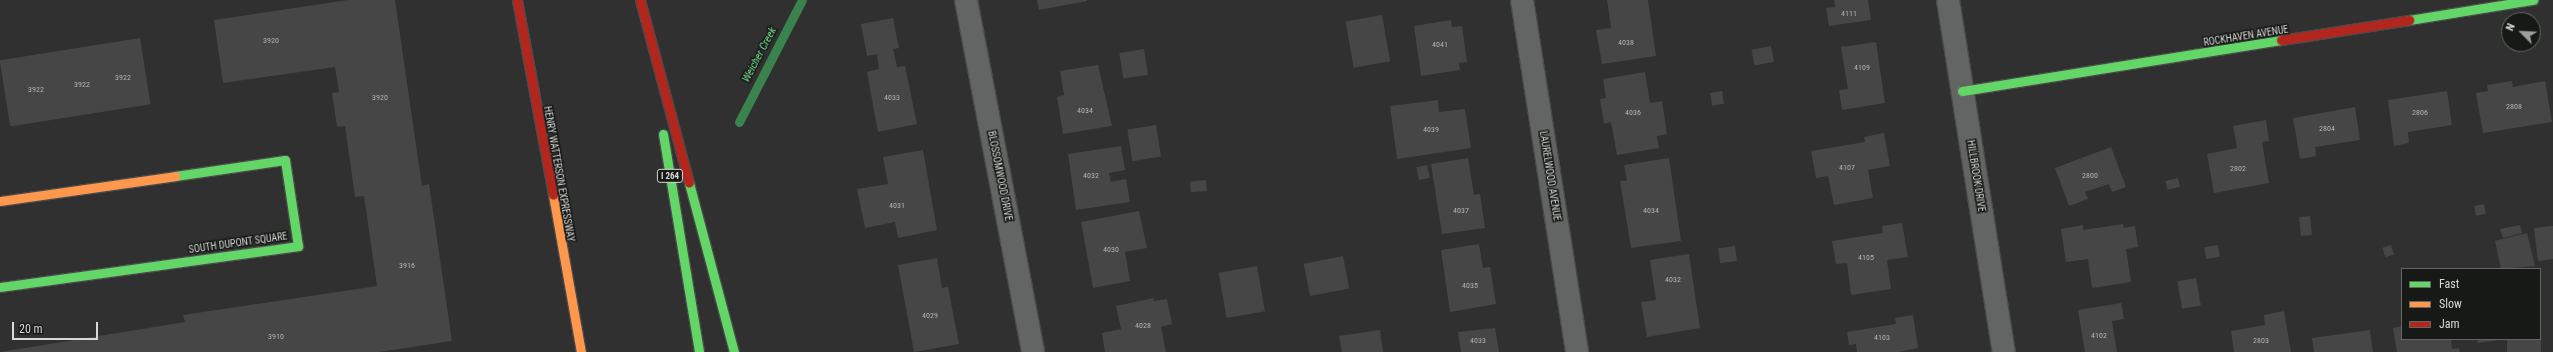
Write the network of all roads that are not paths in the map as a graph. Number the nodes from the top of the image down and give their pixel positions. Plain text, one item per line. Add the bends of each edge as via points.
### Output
1 (517, 0) edge
2 (636, 0) edge
3 (640, 0) edge
4 (966, 0) edge
5 (1522, 0) edge
6 (1948, 0) edge
7 (2533, 0) edge
8 (1962, 91) junction
9 (0, 201) edge
10 (0, 287) edge
11 (574, 317) junction
12 (576, 352) edge
13 (581, 352) edge
14 (699, 352) edge
15 (734, 352) edge
16 (1033, 352) edge
17 (1577, 352) edge
18 (2004, 352) edge

1 - 11 main road, HENRY WATTERSON EXPRESSWAY
2 - 14 main road, I 264 via 660,120
3 - 15 main road
4 - 16 street, BLOSSOMWOOD DRIVE
5 - 17 street, LAURELWOOD AVENUE
6 - 8 street, HILLBROOK DRIVE
7 - 8 main road, ROCKHAVEN AVENUE
8 - 18 street, HILLBROOK DRIVE
9 - 10 main road, SOUTH DUPONT SQUARE via 285,160 298,246
11 - 12 main road
11 - 13 main road, HENRY WATTERSON EXPRESSWAY

